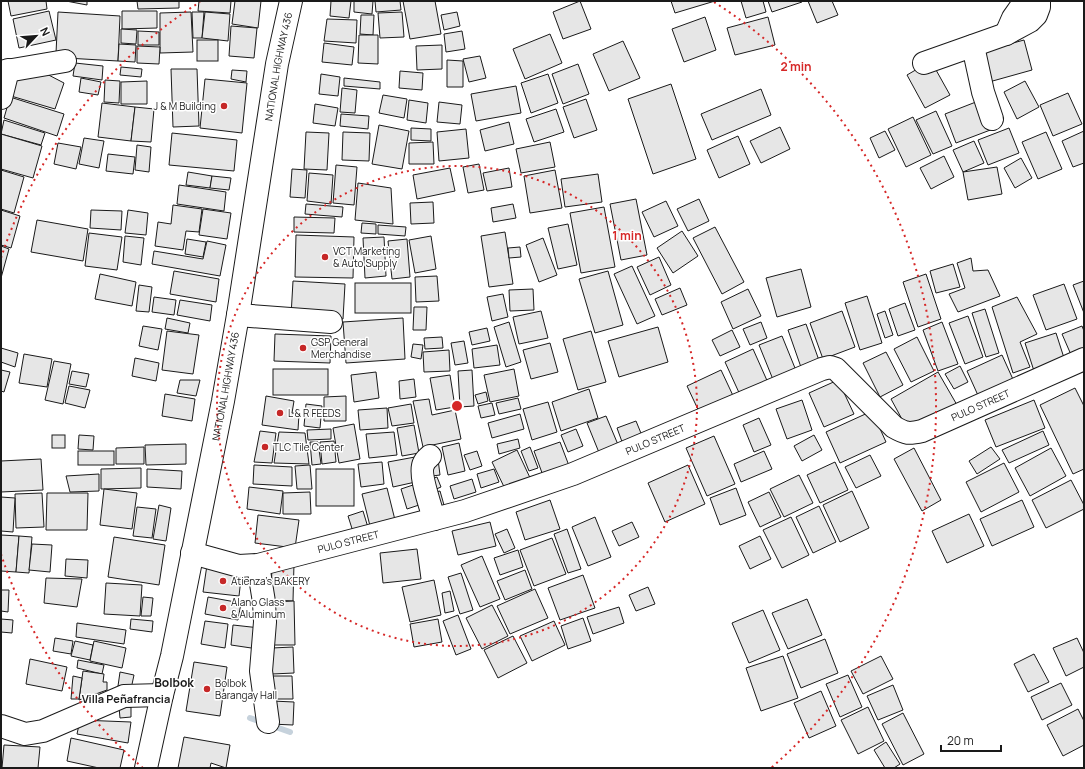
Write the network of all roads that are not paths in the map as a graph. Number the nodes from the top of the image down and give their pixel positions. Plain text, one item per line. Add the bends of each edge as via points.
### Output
1 (291, 1) edge
2 (1025, 1) edge
3 (1039, 1) edge
4 (1006, 34) junction
5 (973, 46) junction
6 (65, 61) dead end
7 (924, 63) dead end
8 (4, 71) edge
9 (1, 98) edge
10 (992, 119) dead end
11 (238, 315) junction
12 (331, 322) dead end
13 (1084, 359) edge
14 (430, 456) dead end
15 (434, 519) junction
16 (192, 553) junction
17 (258, 565) junction
18 (162, 695) junction
19 (268, 722) dead end
20 (1, 726) edge
21 (146, 768) edge

1 - 11 street, NATIONAL HIGHWAY 436 via 277,64
2 - 4 street
3 - 4 street via 1036,15
4 - 5 street
5 - 7 street
5 - 10 street
6 - 8 street
8 - 9 street
11 - 12 street
11 - 16 street, NATIONAL HIGHWAY 436
13 - 15 street, PULO STREET via 914,433 904,433 894,427 836,369 830,367 573,474
14 - 15 street via 424,462 422,475
15 - 17 street, PULO STREET
16 - 17 street, PULO STREET via 239,566
16 - 18 street, NATIONAL HIGHWAY 436
17 - 19 street via 265,622 261,671
18 - 20 street via 124,696 43,731 25,734
18 - 21 street, NATIONAL HIGHWAY 436

